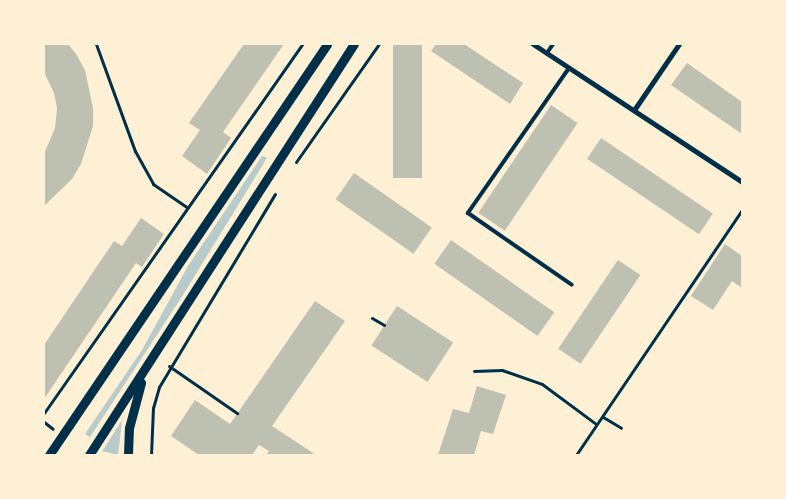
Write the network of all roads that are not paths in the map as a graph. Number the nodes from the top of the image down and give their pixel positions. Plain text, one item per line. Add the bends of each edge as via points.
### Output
1 (327, 44) edge
2 (354, 44) edge
3 (533, 44) edge
4 (553, 44) edge
5 (678, 44) edge
6 (547, 53) junction
7 (569, 68) junction
8 (634, 110) junction
9 (742, 182) edge
10 (572, 285) dead end
11 (144, 374) junction
12 (49, 455) edge
13 (89, 455) edge
14 (128, 455) edge

1 - 12 street
2 - 11 street via 280,155
3 - 6 street
4 - 6 lane
5 - 8 street
6 - 7 street
7 - 8 street
7 - 10 lane via 468,213
8 - 9 street
11 - 13 street
11 - 14 street via 129,428

